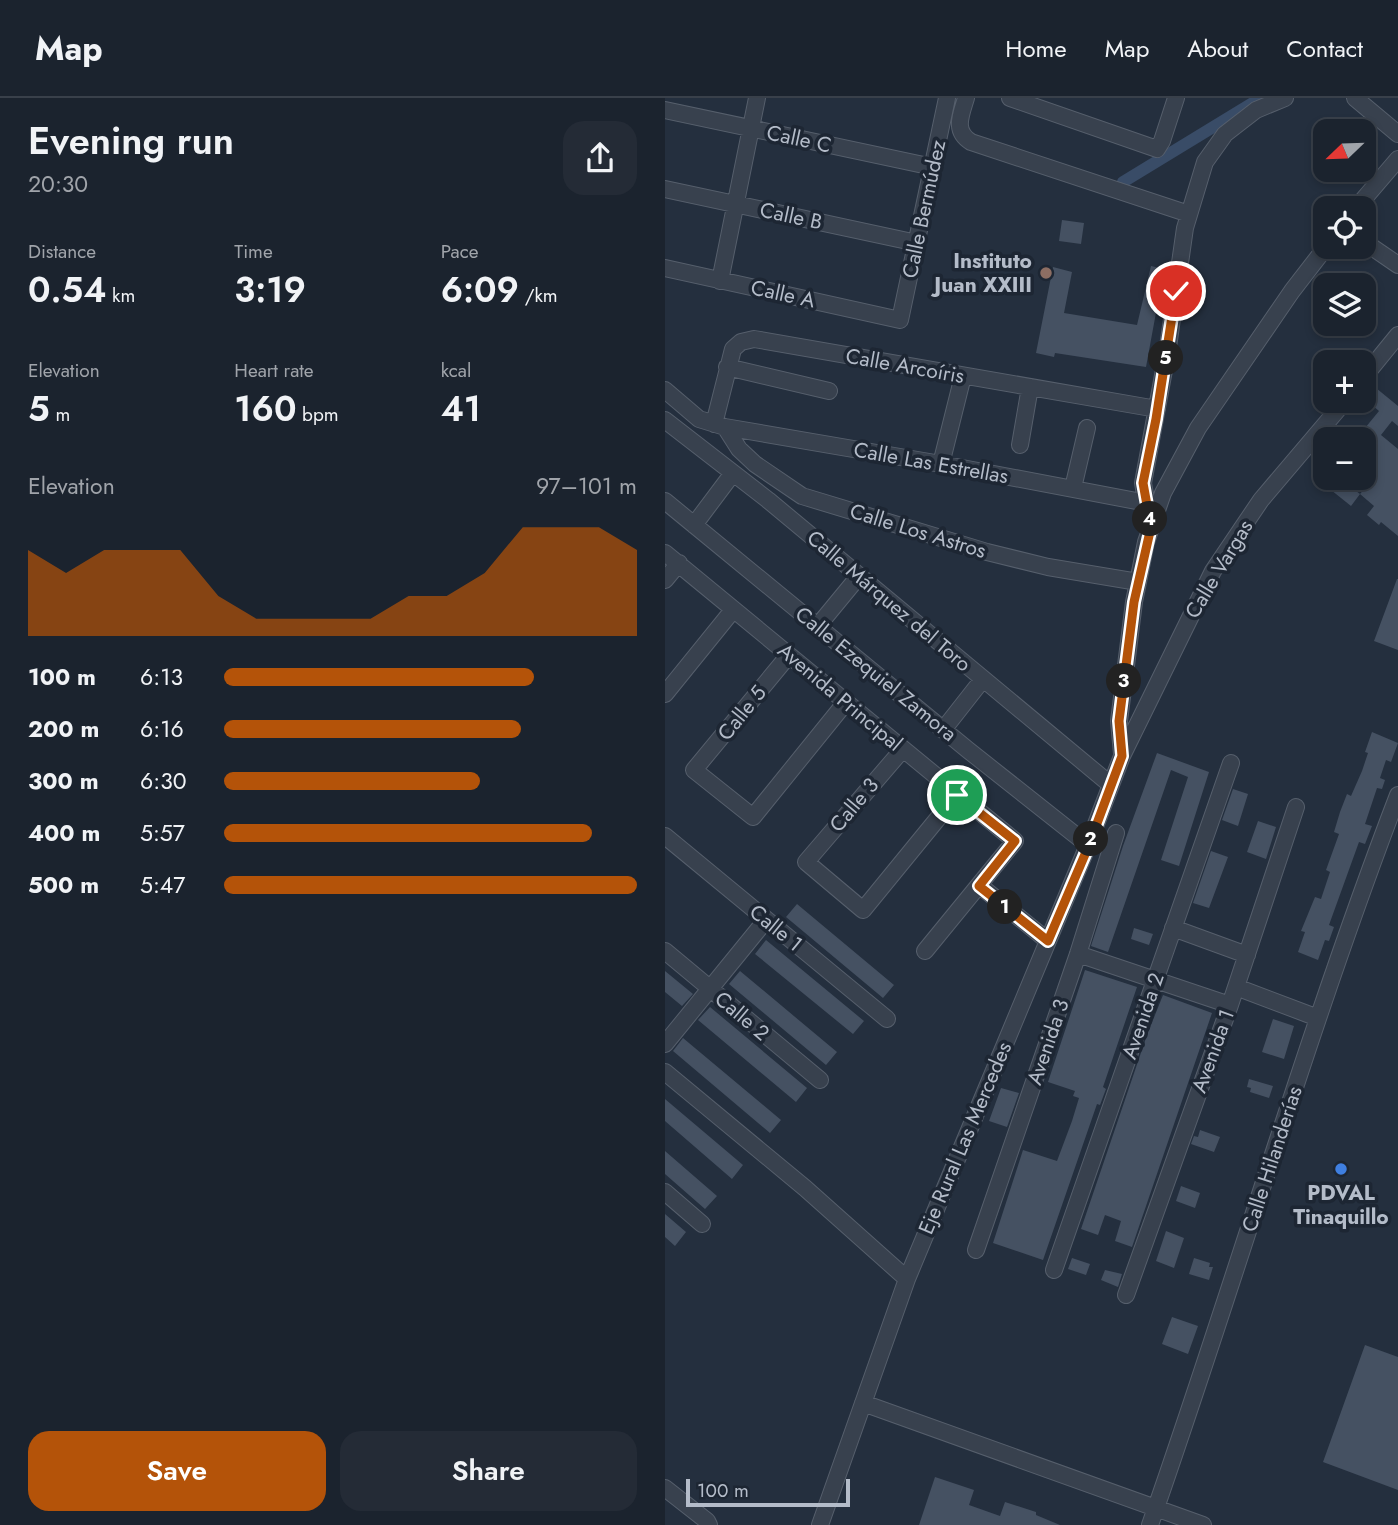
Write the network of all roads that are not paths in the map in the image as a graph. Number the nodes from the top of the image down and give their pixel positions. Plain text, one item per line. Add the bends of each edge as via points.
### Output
1 (757, 98) edge
2 (947, 98) edge
3 (966, 98) edge
4 (1010, 98) edge
5 (1285, 98) edge
6 (1355, 98) edge
7 (1174, 99) edge
8 (665, 110) edge
9 (751, 129) junction
10 (1398, 134) edge
11 (1398, 159) edge
12 (933, 167) junction
13 (665, 189) edge
14 (1366, 196) edge
15 (734, 204) junction
16 (1189, 214) junction
17 (917, 243) junction
18 (1376, 250) edge
19 (1317, 259) edge
20 (1398, 265) edge
21 (665, 268) edge
22 (720, 281) junction
23 (900, 320) joint
24 (1398, 335) edge
25 (1376, 362) edge
26 (727, 367) junction
27 (963, 376) junction
28 (1030, 387) junction
29 (665, 390) edge
30 (829, 391) dead end
31 (1157, 410) junction
32 (1335, 413) edge
33 (665, 420) edge
34 (720, 426) junction
35 (1087, 428) dead end
36 (1020, 445) dead end
37 (941, 464) junction
38 (733, 473) junction
39 (1073, 488) junction
40 (665, 501) edge
41 (1147, 503) junction
42 (694, 525) junction
43 (1151, 527) junction
44 (665, 552) edge
45 (679, 564) junction
46 (859, 576) junction
47 (665, 580) edge
48 (1138, 582) junction
49 (733, 610) junction
50 (817, 626) junction
51 (789, 655) junction
52 (983, 679) junction
53 (665, 694) edge
54 (846, 702) junction
55 (943, 730) junction
56 (902, 749) junction
57 (1122, 756) junction
58 (1231, 763) dead end
59 (1111, 785) junction
60 (957, 795) junction
61 (1398, 795) edge
62 (1296, 807) dead end
63 (1116, 833) dead end
64 (665, 836) edge
65 (1089, 845) junction
66 (979, 886) junction
67 (767, 920) junction
68 (1174, 928) junction
69 (1048, 941) junction
70 (665, 951) edge
71 (925, 951) dead end
72 (1078, 954) junction
73 (1247, 955) junction
74 (1156, 980) junction
75 (1236, 987) junction
76 (710, 989) junction
77 (1230, 1005) junction
78 (1318, 1018) junction
79 (887, 1019) dead end
80 (665, 1044) edge
81 (665, 1072) edge
82 (820, 1080) dead end
83 (665, 1192) edge
84 (702, 1224) dead end
85 (977, 1250) dead end
86 (1054, 1270) dead end
87 (907, 1279) junction
88 (1126, 1295) dead end
89 (863, 1403) junction
90 (665, 1488) edge
91 (1156, 1509) junction
92 (708, 1523) edge
93 (820, 1525) edge
94 (1150, 1525) edge
95 (1203, 1525) edge

1 - 9 street
2 - 12 street, Calle Bermúdez
3 - 16 street via 959,128 971,142
4 - 7 street via 1157,149
5 - 16 street via 1256,110 1225,134 1205,162
6 - 10 street
8 - 9 street, Calle C
9 - 12 street, Calle C
9 - 15 street
11 - 14 street
12 - 17 street, Calle Bermúdez
13 - 15 street, Calle B
15 - 17 street, Calle B
15 - 22 street
16 - 31 street
17 - 23 street, Calle Bermúdez
18 - 20 street
19 - 43 street via 1198,428 1163,493
21 - 22 street, Calle A
22 - 23 street, Calle A
24 - 25 street
26 - 27 street, Calle Arcoíris via 737,344 754,339
26 - 30 street
26 - 34 street, Calle Arcoíris
27 - 28 street, Calle Arcoíris
27 - 37 street
28 - 31 street, Calle Arcoíris
28 - 36 street
29 - 34 street via 699,419
31 - 41 street via 1143,483
32 - 57 street, Calle Vargas via 1261,500 1213,571
33 - 38 street, Calle Márquez del Toro
34 - 37 street, Calle Las Estrellas
34 - 48 street, Calle Los Astros via 755,464 802,496 987,552
35 - 39 street
37 - 39 street, Calle Las Estrellas
38 - 42 street
38 - 46 street, Calle Márquez del Toro
39 - 41 street, Calle Las Estrellas
40 - 42 street, Calle Ezequiel Zamora
41 - 43 street
42 - 50 street, Calle Ezequiel Zamora
43 - 48 street
44 - 45 street, Avenida Principal
45 - 47 street
45 - 49 street, Avenida Principal
46 - 50 street
46 - 52 street, Calle Márquez del Toro
48 - 57 street via 1119,721
49 - 51 street, Avenida Principal
49 - 53 street
50 - 55 street, Calle Ezequiel Zamora
51 - 54 street, Avenida Principal
51 - 54 street, Calle 5 via 694,771 753,817
52 - 55 street
52 - 59 street, Calle Márquez del Toro
54 - 56 street, Avenida Principal
55 - 65 street, Calle Ezequiel Zamora
56 - 60 street, Avenida Principal
56 - 60 street, Calle 3 via 806,862 863,910
57 - 59 street, Eje Rural Las Mercedes
58 - 68 street, Avenida 2
59 - 65 street, Eje Rural Las Mercedes
60 - 66 street, Avenida Principal via 1015,841
61 - 78 street, Calle Hilanderías
62 - 73 street, Avenida 1
63 - 72 street, Avenida 3
64 - 67 street, Calle 1
65 - 69 street, Eje Rural Las Mercedes
66 - 69 street
66 - 71 street
67 - 76 street
67 - 79 street, Calle 1
68 - 73 street
68 - 74 street, Avenida 2
69 - 87 street, Eje Rural Las Mercedes
70 - 76 street, Calle 2
72 - 74 street
72 - 85 street, Avenida 3
73 - 75 street, Avenida 1
74 - 77 street
74 - 86 street, Avenida 2
75 - 77 street, Avenida 1
75 - 78 street
76 - 80 street
76 - 82 street, Calle 2
77 - 88 street, Avenida 1
78 - 91 street, Calle Hilanderías
81 - 87 street
83 - 84 street
87 - 89 street, Eje Rural Las Mercedes
89 - 91 street
89 - 93 street, Eje Rural Las Mercedes
90 - 92 street
91 - 94 street, Calle Hilanderías
91 - 95 street

